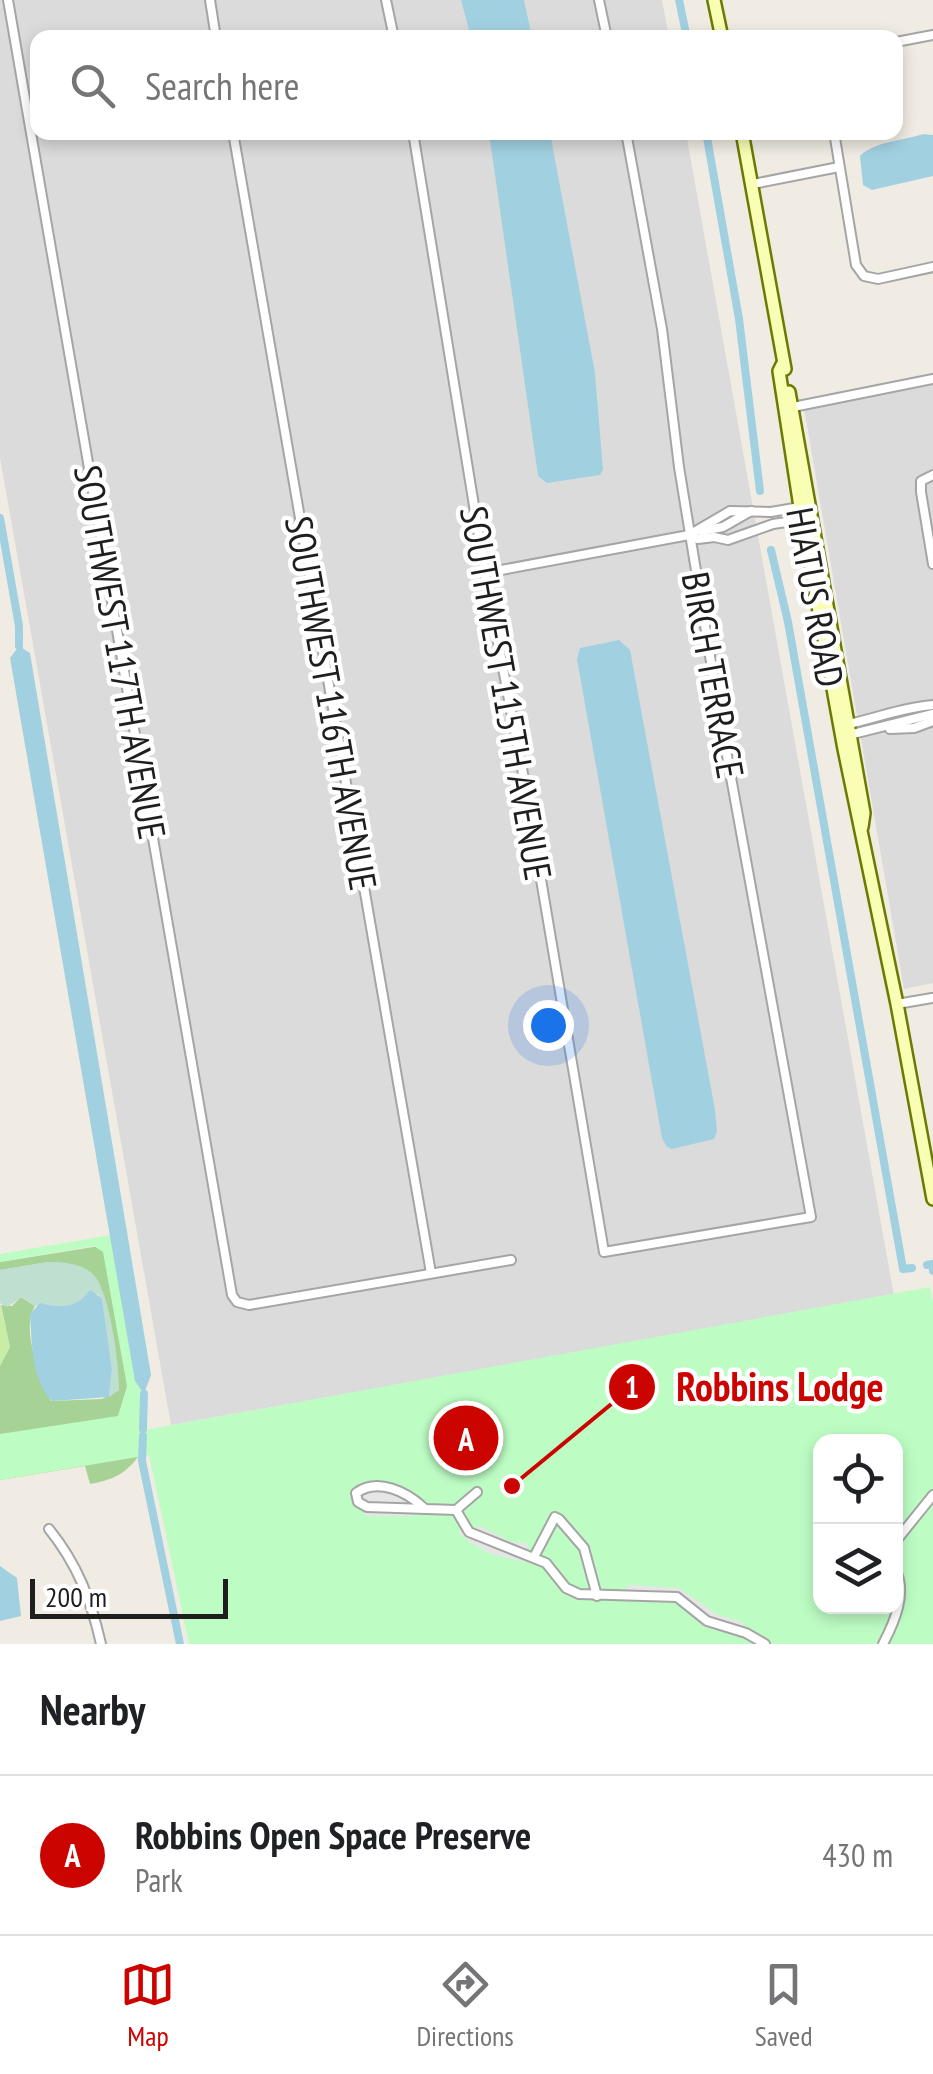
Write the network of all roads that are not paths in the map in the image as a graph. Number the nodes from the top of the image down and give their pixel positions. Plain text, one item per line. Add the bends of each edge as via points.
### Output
1 (8, 0) edge
2 (210, 0) edge
3 (386, 0) edge
4 (599, 0) edge
5 (714, 0) edge
6 (215, 30) edge
7 (392, 30) edge
8 (605, 30) edge
9 (720, 30) edge
10 (933, 35) edge
11 (903, 41) edge
12 (30, 127) edge
13 (32, 140) edge
14 (234, 140) edge
15 (414, 140) edge
16 (627, 140) edge
17 (744, 140) edge
18 (835, 140) edge
19 (839, 167) junction
20 (752, 184) junction
21 (933, 267) edge
22 (933, 379) edge
23 (788, 408) junction
24 (933, 475) edge
25 (751, 511) junction
26 (806, 512) junction
27 (723, 528) junction
28 (694, 533) junction
29 (728, 540) junction
30 (933, 564) edge
31 (485, 573) junction
32 (933, 705) edge
33 (915, 706) junction
34 (933, 717) edge
35 (918, 721) junction
36 (845, 730) junction
37 (932, 998) edge
38 (898, 1004) junction
39 (933, 1199) edge
40 (604, 1252) joint
41 (511, 1260) dead end
42 (430, 1273) junction
43 (477, 1492) dead end
44 (933, 1495) edge
45 (424, 1508) junction
46 (456, 1510) junction
47 (49, 1530) dead end
48 (903, 1532) edge
49 (534, 1556) junction
50 (597, 1596) junction
51 (894, 1614) edge
52 (101, 1644) edge
53 (765, 1644) edge
54 (883, 1644) edge

1 - 12 street, SOUTHWEST 117TH AVENUE
2 - 6 street
3 - 7 street
4 - 8 street
5 - 9 street
10 - 11 street
13 - 42 street, SOUTHWEST 117TH AVENUE via 232,1295 248,1305
14 - 42 street, SOUTHWEST 116TH AVENUE
15 - 31 street, SOUTHWEST 115TH AVENUE
16 - 28 street, BIRCH TERRACE
17 - 20 street, HIATUS ROAD
18 - 19 street
19 - 20 street
19 - 21 street via 856,265 864,276
20 - 23 street, HIATUS ROAD
22 - 23 street
23 - 26 street, HIATUS ROAD
24 - 30 street via 921,481
25 - 26 street
25 - 27 street
25 - 28 street via 730,511
26 - 29 street
26 - 36 street, HIATUS ROAD
27 - 28 street
27 - 29 street
28 - 29 street via 698,539
28 - 31 street
28 - 40 street, BIRCH TERRACE via 812,1217
31 - 40 street, SOUTHWEST 115TH AVENUE
32 - 33 street
33 - 35 street
33 - 36 street
34 - 35 street
35 - 36 street
36 - 38 street, HIATUS ROAD via 856,815
37 - 38 street
38 - 39 street, HIATUS ROAD
41 - 42 street
43 - 46 street
44 - 48 street
45 - 45 street via 398,1489 356,1492 362,1506
45 - 46 street
46 - 49 street via 469,1532
47 - 52 street via 88,1590
49 - 50 street via 566,1588
49 - 50 street via 550,1522 559,1519 584,1548
50 - 53 street via 677,1596 707,1621
51 - 54 street

